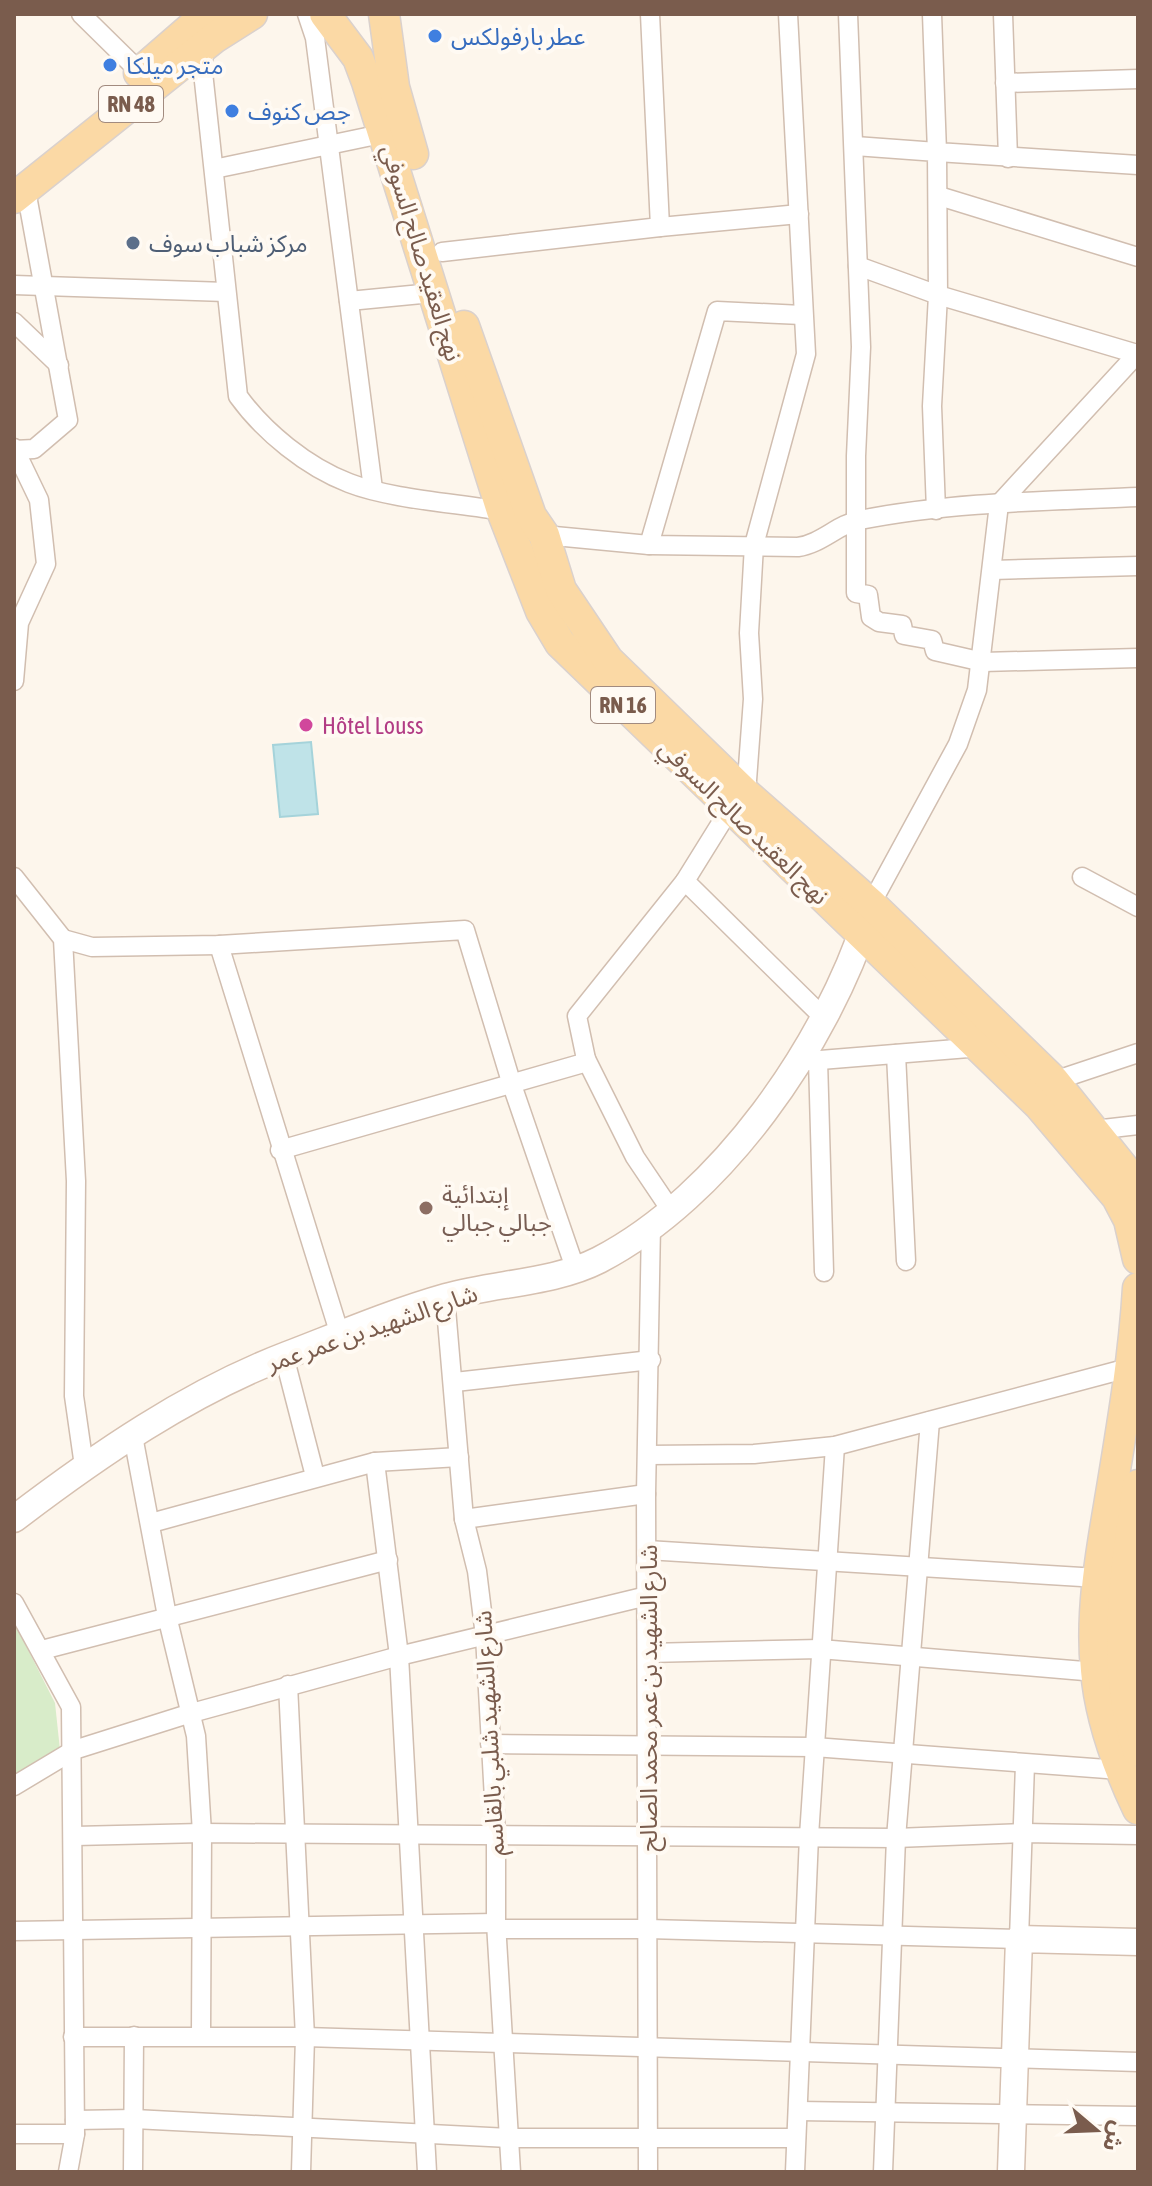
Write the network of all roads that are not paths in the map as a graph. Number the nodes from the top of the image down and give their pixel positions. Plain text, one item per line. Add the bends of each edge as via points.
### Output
1 (81, 14) edge
2 (252, 14) edge
3 (307, 14) edge
4 (325, 14) edge
5 (384, 14) edge
6 (650, 14) edge
7 (788, 14) edge
8 (848, 14) edge
9 (932, 14) edge
10 (1003, 14) edge
11 (205, 40) edge
12 (140, 72) junction
13 (1138, 79) edge
14 (1005, 83) junction
15 (386, 133) junction
16 (326, 145) junction
17 (855, 146) junction
18 (937, 152) junction
19 (1008, 158) junction
20 (1138, 165) edge
21 (214, 169) junction
22 (14, 172) edge
23 (939, 196) junction
24 (19, 204) edge
25 (799, 214) junction
26 (660, 227) junction
27 (442, 252) junction
28 (1138, 257) edge
29 (858, 266) junction
30 (43, 284) junction
31 (14, 285) edge
32 (226, 292) junction
33 (432, 293) junction
34 (938, 295) junction
35 (349, 301) junction
36 (802, 315) junction
37 (14, 322) edge
38 (1138, 354) edge
39 (59, 365) junction
40 (14, 449) edge
41 (373, 489) junction
42 (1138, 497) edge
43 (999, 504) junction
44 (936, 510) junction
45 (502, 511) junction
46 (856, 521) junction
47 (544, 535) junction
48 (649, 545) junction
49 (754, 545) junction
50 (1138, 566) edge
51 (992, 570) junction
52 (14, 592) edge
53 (19, 620) edge
54 (1138, 658) edge
55 (983, 662) junction
56 (14, 681) edge
57 (739, 801) junction
58 (14, 877) edge
59 (1082, 877) dead end
60 (685, 881) junction
61 (871, 904) junction
62 (1138, 907) edge
63 (861, 935) junction
64 (63, 939) junction
65 (219, 945) junction
66 (822, 1016) junction
67 (981, 1047) junction
68 (1138, 1053) edge
69 (896, 1054) junction
70 (586, 1059) junction
71 (808, 1061) junction
72 (1054, 1081) junction
73 (512, 1085) junction
74 (1138, 1125) edge
75 (1094, 1130) junction
76 (280, 1150) junction
77 (1138, 1186) edge
78 (661, 1217) junction
79 (1138, 1259) edge
80 (906, 1261) dead end
81 (575, 1268) junction
82 (824, 1272) dead end
83 (1138, 1288) edge
84 (445, 1297) junction
85 (340, 1335) junction
86 (284, 1356) junction
87 (651, 1360) junction
88 (1132, 1367) junction
89 (455, 1382) junction
90 (930, 1421) junction
91 (133, 1436) junction
92 (835, 1446) junction
93 (648, 1455) junction
94 (459, 1457) junction
95 (375, 1462) junction
96 (84, 1466) junction
97 (315, 1476) junction
98 (1138, 1485) edge
99 (646, 1494) junction
100 (14, 1519) edge
101 (464, 1519) junction
102 (151, 1523) junction
103 (647, 1550) junction
104 (388, 1560) junction
105 (827, 1561) junction
106 (918, 1568) junction
107 (1120, 1575) edge
108 (647, 1596) junction
109 (14, 1603) edge
110 (167, 1616) junction
111 (1130, 1629) edge
112 (485, 1636) junction
113 (820, 1649) junction
114 (42, 1650) junction
115 (648, 1653) junction
116 (399, 1656) junction
117 (911, 1658) junction
118 (1096, 1672) junction
119 (288, 1685) junction
120 (188, 1714) junction
121 (490, 1744) junction
122 (649, 1744) junction
123 (814, 1747) junction
124 (74, 1750) junction
125 (902, 1755) junction
126 (1129, 1760) edge
127 (1025, 1764) junction
128 (14, 1786) edge
129 (1138, 1809) edge
130 (202, 1833) junction
131 (1024, 1833) junction
132 (295, 1835) junction
133 (496, 1835) junction
134 (648, 1835) junction
135 (1138, 1835) edge
136 (75, 1836) junction
137 (809, 1836) junction
138 (407, 1837) junction
139 (896, 1838) junction
140 (413, 1922) junction
141 (300, 1926) junction
142 (496, 1926) junction
143 (203, 1927) junction
144 (648, 1929) junction
145 (72, 1930) junction
146 (14, 1931) edge
147 (805, 1934) junction
148 (890, 1936) junction
149 (1019, 1939) junction
150 (1138, 1942) edge
151 (201, 2035) junction
152 (134, 2036) junction
153 (73, 2037) junction
154 (305, 2037) junction
155 (418, 2040) junction
156 (503, 2043) junction
157 (648, 2048) junction
158 (800, 2052) junction
159 (888, 2056) junction
160 (1013, 2060) junction
161 (1138, 2062) edge
162 (798, 2111) junction
163 (884, 2113) junction
164 (1012, 2115) junction
165 (1138, 2116) edge
166 (134, 2119) junction
167 (302, 2126) junction
168 (75, 2127) junction
169 (14, 2134) edge
170 (425, 2134) junction
171 (509, 2138) junction
172 (796, 2138) junction
173 (648, 2139) junction
174 (68, 2172) edge
175 (133, 2172) edge
176 (301, 2172) edge
177 (427, 2172) edge
178 (511, 2172) edge
179 (648, 2172) edge
180 (795, 2172) edge
181 (883, 2172) edge
182 (1011, 2172) edge

1 - 12 street
2 - 11 main road, RN 48
3 - 16 street via 315,38
4 - 15 main road, نهج العقيد صالح السوفي / RN 16 via 358,58
5 - 27 main road, نهج العقيد صالح السوفي / RN 16 via 394,87
6 - 26 street
7 - 25 street
8 - 17 street
9 - 18 street
10 - 14 street
11 - 12 main road, RN 48
11 - 21 street
11 - 24 main road, RN 48
12 - 22 main road, RN 48
13 - 14 street
14 - 19 street
15 - 16 street
15 - 33 main road, نهج العقيد صالح السوفي / RN 16
16 - 21 street
16 - 35 street
17 - 18 street
17 - 29 street
18 - 19 street
18 - 23 street
19 - 20 street
21 - 32 street
23 - 28 street
23 - 34 street
24 - 30 street
25 - 26 street
25 - 36 street
26 - 27 street
27 - 47 main road, نهج العقيد صالح السوفي / RN 16 via 515,472
29 - 34 street
29 - 46 street
30 - 31 street
30 - 32 street
30 - 39 street
32 - 41 street via 238,396 254,418 328,473
33 - 35 street
33 - 45 main road, نهج العقيد صالح السوفي / RN 16
34 - 38 street
34 - 44 street via 932,406
35 - 41 street
36 - 48 street via 717,311
36 - 49 street via 806,354
37 - 39 street
38 - 43 street
39 - 40 street via 68,420 34,449
40 - 53 street via 39,500 46,564
41 - 45 street
42 - 43 street
43 - 44 street
43 - 51 street
44 - 46 street
45 - 57 main road, نهج العقيد صالح السوفي / RN 16 via 541,611 560,643
46 - 49 street via 810,546
46 - 55 street via 856,593 868,595 871,617 902,625 904,635 932,640 935,651
47 - 48 street
47 - 57 main road, نهج العقيد صالح السوفي / RN 16 via 561,590 608,660
48 - 49 street
49 - 57 street via 749,633 753,699
50 - 51 street
51 - 55 street
52 - 53 street
53 - 56 street
54 - 55 street
55 - 61 street via 958,744
57 - 60 street
57 - 61 main road, نهج العقيد صالح السوفي / RN 16
57 - 63 main road, نهج العقيد صالح السوفي / RN 16
58 - 64 street
59 - 62 street
60 - 66 street
60 - 70 street via 577,1016
61 - 63 street, شارع الشهيد بن عمر عمر
61 - 72 main road, نهج العقيد صالح السوفي / RN 16
63 - 66 street, شارع الشهيد بن عمر عمر
63 - 67 main road, نهج العقيد صالح السوفي / RN 16
64 - 65 street via 92,947
64 - 96 street via 76,1181 74,1396
65 - 73 street via 465,930
65 - 76 street
66 - 71 street, شارع الشهيد بن عمر عمر
67 - 69 street
67 - 79 main road, نهج العقيد صالح السوفي / RN 16 via 1039,1105 1117,1197
68 - 72 street
69 - 71 street
69 - 80 street
70 - 73 street via 570,1069
70 - 78 street
71 - 78 street, شارع الشهيد بن عمر عمر via 697,1187
71 - 82 street
72 - 75 main road, نهج العقيد صالح السوفي / RN 16
73 - 76 street
73 - 81 street
74 - 75 street
75 - 77 main road, نهج العقيد صالح السوفي / RN 16
76 - 85 street
78 - 81 street, شارع الشهيد بن عمر عمر via 598,1260
78 - 87 street, شارع الشهيد بن عمر محمد الصالح
81 - 84 street, شارع الشهيد بن عمر عمر
83 - 88 main road
84 - 85 street, شارع الشهيد بن عمر عمر
84 - 89 street, شارع الشهيد شلبي بالقاسم
85 - 86 street, شارع الشهيد بن عمر عمر
86 - 91 street, شارع الشهيد بن عمر عمر via 215,1387
86 - 97 street
87 - 89 street
87 - 93 street, شارع الشهيد بن عمر محمد الصالح
88 - 90 street
88 - 107 main road
89 - 94 street, شارع الشهيد شلبي بالقاسم
90 - 92 street
90 - 106 street
91 - 96 street, شارع الشهيد بن عمر عمر
91 - 102 street
92 - 93 street via 754,1454
92 - 105 street
93 - 99 street, شارع الشهيد بن عمر محمد الصالح
94 - 95 street
94 - 101 street, شارع الشهيد شلبي بالقاسم
95 - 97 street
95 - 104 street
96 - 100 street, شارع الشهيد بن عمر عمر
97 - 102 street
98 - 107 main road
99 - 101 street
99 - 103 street, شارع الشهيد بن عمر محمد الصالح
101 - 112 street, شارع الشهيد شلبي بالقاسم
102 - 110 street
103 - 105 street
103 - 108 street, شارع الشهيد بن عمر محمد الصالح
104 - 110 street
104 - 116 street
105 - 106 street
105 - 113 street
106 - 107 street
106 - 117 street
107 - 111 main road
107 - 118 main road via 1094,1631
108 - 112 street
108 - 115 street, شارع الشهيد بن عمر محمد الصالح
109 - 114 street
110 - 114 street
110 - 120 street
111 - 126 main road via 1123,1692
112 - 116 street
112 - 121 street, شارع الشهيد شلبي بالقاسم
113 - 115 street
113 - 117 street
113 - 123 street
114 - 124 street via 71,1707
115 - 122 street, شارع الشهيد بن عمر محمد الصالح
116 - 119 street
116 - 138 street
117 - 118 street
117 - 125 street
118 - 126 main road
119 - 120 street
119 - 132 street
120 - 124 street
120 - 130 street via 196,1736
121 - 122 street
121 - 133 street, شارع الشهيد شلبي بالقاسم
122 - 123 street
122 - 134 street, شارع الشهيد بن عمر محمد الصالح
123 - 125 street
123 - 137 street
124 - 128 street
124 - 136 street
125 - 127 street
125 - 139 street
126 - 127 street
126 - 129 main road
127 - 131 street
130 - 132 street
130 - 136 street
130 - 143 street
131 - 135 street
131 - 139 street
131 - 149 street
132 - 138 street
132 - 141 street
133 - 134 street
133 - 138 street
133 - 142 street, شارع الشهيد شلبي بالقاسم
134 - 137 street
134 - 144 street, شارع الشهيد بن عمر محمد الصالح
136 - 145 street
137 - 139 street
137 - 147 street
138 - 140 street
139 - 148 street
140 - 141 street
140 - 142 street
140 - 155 street
141 - 143 street
141 - 154 street
142 - 144 street
142 - 156 street, شارع الشهيد شلبي بالقاسم
143 - 145 street
143 - 151 street
144 - 147 street
144 - 157 street, شارع الشهيد بن عمر محمد الصالح
145 - 146 street
145 - 153 street
147 - 148 street
147 - 158 street
148 - 149 street
148 - 159 street
149 - 150 street
149 - 160 street
151 - 152 street
151 - 154 street
152 - 153 street
152 - 166 street
153 - 168 street
154 - 155 street
154 - 167 street
155 - 156 street
155 - 170 street
156 - 157 street
156 - 171 street, شارع الشهيد شلبي بالقاسم
157 - 158 street
157 - 173 street, شارع الشهيد بن عمر محمد الصالح
158 - 159 street
158 - 162 street
159 - 160 street
159 - 163 street
160 - 161 street
160 - 164 street
162 - 163 street
162 - 172 street
163 - 164 street
163 - 181 street
164 - 165 street
164 - 182 street
166 - 167 street
166 - 168 street
166 - 175 street
167 - 170 street
167 - 176 street
168 - 169 street
168 - 174 street
170 - 171 street
170 - 177 street
171 - 173 street
171 - 178 street, شارع الشهيد شلبي بالقاسم
172 - 173 street
172 - 180 street
173 - 179 street, شارع الشهيد بن عمر محمد الصالح

